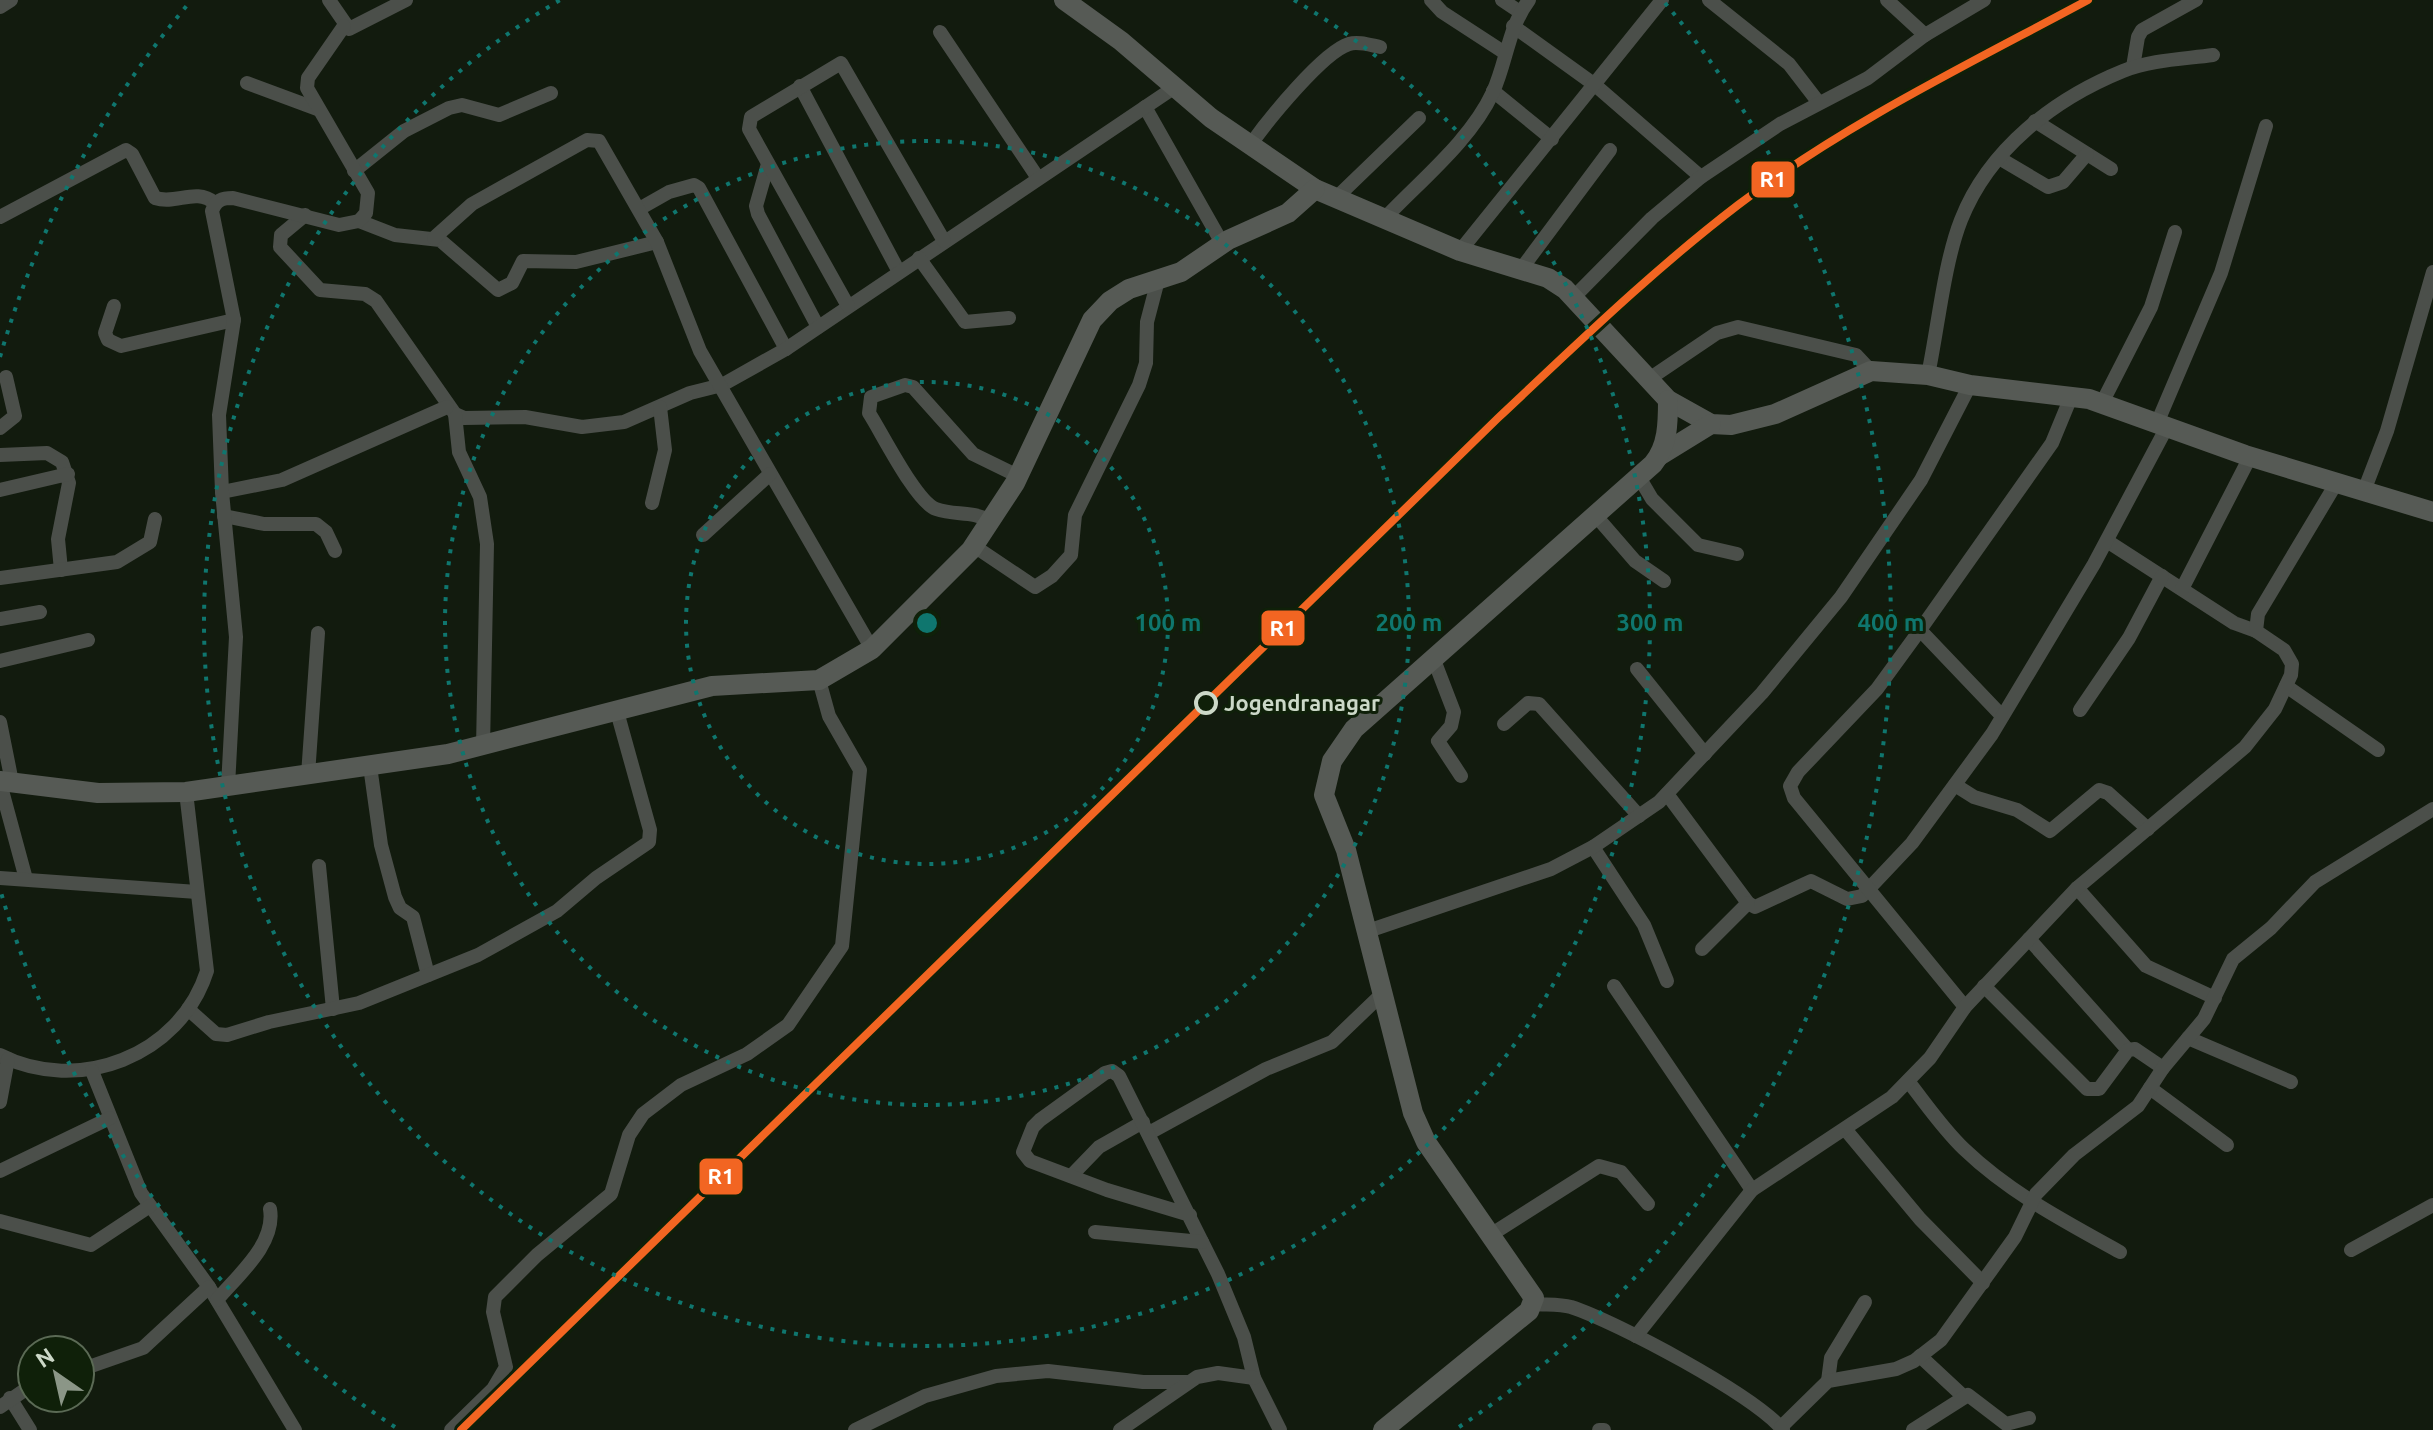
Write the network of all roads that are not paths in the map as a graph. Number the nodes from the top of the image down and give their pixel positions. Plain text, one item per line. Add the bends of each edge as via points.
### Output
1 (11, 0) edge
2 (329, 0) edge
3 (406, 0) edge
4 (1064, 0) edge
5 (1431, 0) edge
6 (1502, 0) edge
7 (1662, 0) edge
8 (1709, 0) edge
9 (1887, 0) edge
10 (2196, 0) edge
11 (1977, 2) edge
12 (1524, 6) edge
13 (0, 7) edge
14 (344, 26) junction
15 (1513, 26) junction
16 (940, 32) dead end
17 (1925, 35) junction
18 (1380, 47) dead end
19 (1505, 53) junction
20 (2213, 55) dead end
21 (2133, 67) junction
22 (247, 83) dead end
23 (1595, 85) junction
24 (800, 86) junction
25 (1175, 87) junction
26 (1493, 91) junction
27 (551, 93) dead end
28 (1819, 103) junction
29 (1145, 107) junction
30 (318, 109) junction
31 (1419, 118) dead end
32 (2035, 121) junction
33 (2266, 126) dead end
34 (1552, 139) junction
35 (1251, 144) junction
36 (1610, 150) dead end
37 (2087, 154) junction
38 (1999, 158) junction
39 (768, 164) junction
40 (2111, 169) dead end
41 (354, 171) junction
42 (1701, 177) junction
43 (1038, 178) junction
44 (1315, 189) junction
45 (1336, 198) junction
46 (215, 203) junction
47 (639, 209) junction
48 (305, 215) junction
49 (0, 217) edge
50 (1385, 218) junction
51 (359, 221) junction
52 (2175, 232) dead end
53 (434, 238) junction
54 (944, 241) junction
55 (657, 242) junction
56 (1222, 243) junction
57 (1460, 251) junction
58 (919, 258) junction
59 (1522, 268) junction
60 (899, 272) junction
61 (2433, 272) edge
62 (1158, 280) junction
63 (1578, 304) junction
64 (114, 306) dead end
65 (848, 306) junction
66 (1009, 318) dead end
67 (234, 320) junction
68 (818, 327) junction
69 (786, 349) junction
70 (1871, 371) junction
71 (1928, 375) junction
72 (6, 377) dead end
73 (1649, 379) junction
74 (722, 385) junction
75 (1970, 385) junction
76 (2071, 397) junction
77 (1668, 400) junction
78 (2102, 403) junction
79 (660, 407) junction
80 (451, 411) junction
81 (2163, 423) junction
82 (1711, 424) junction
83 (0, 428) edge
84 (0, 455) edge
85 (1659, 456) junction
86 (2250, 457) junction
87 (68, 474) junction
88 (770, 474) junction
89 (1018, 476) junction
90 (1639, 477) junction
91 (2337, 482) junction
92 (0, 490) edge
93 (2364, 491) junction
94 (222, 492) junction
95 (652, 503) dead end
96 (2433, 512) edge
97 (224, 516) junction
98 (1596, 516) junction
99 (155, 519) dead end
100 (990, 521) junction
101 (703, 535) dead end
102 (2107, 541) junction
103 (974, 546) junction
104 (335, 551) dead end
105 (1737, 554) dead end
106 (61, 570) junction
107 (2162, 576) junction
108 (0, 578) edge
109 (1664, 581) dead end
110 (2182, 589) junction
111 (40, 612) dead end
112 (0, 619) edge
113 (1920, 630) junction
114 (2256, 631) junction
115 (318, 633) dead end
116 (88, 640) dead end
117 (872, 649) junction
118 (1434, 660) junction
119 (0, 661) edge
120 (1637, 669) dead end
121 (819, 680) junction
122 (2286, 686) junction
123 (616, 708) junction
124 (2080, 710) dead end
125 (2002, 716) junction
126 (0, 722) edge
127 (1504, 724) dead end
128 (483, 747) junction
129 (2378, 750) dead end
130 (1705, 754) junction
131 (370, 766) junction
132 (308, 775) junction
133 (1461, 776) dead end
134 (4, 782) edge
135 (1955, 785) junction
136 (228, 786) junction
137 (186, 792) junction
138 (1667, 794) junction
139 (2433, 809) edge
140 (1639, 816) junction
141 (2148, 829) junction
142 (1593, 847) junction
143 (319, 866) dead end
144 (0, 878) edge
145 (26, 879) junction
146 (2077, 888) junction
147 (1869, 890) junction
148 (197, 892) junction
149 (1748, 903) junction
150 (1368, 931) junction
151 (2029, 939) junction
152 (1702, 949) dead end
153 (428, 975) junction
154 (1667, 981) dead end
155 (1614, 986) dead end
156 (1984, 986) junction
157 (1383, 993) junction
158 (2215, 998) junction
159 (1965, 1007) junction
160 (188, 1009) junction
161 (333, 1009) junction
162 (2188, 1038) junction
163 (2128, 1050) junction
164 (4, 1057) edge
165 (2163, 1068) junction
166 (92, 1071) junction
167 (1908, 1081) junction
168 (2291, 1082) dead end
169 (2150, 1088) junction
170 (0, 1102) edge
171 (110, 1118) junction
172 (1146, 1127) junction
173 (1845, 1129) junction
174 (2227, 1145) dead end
175 (0, 1171) edge
176 (1071, 1176) junction
177 (1752, 1190) junction
178 (2030, 1202) junction
179 (1648, 1204) dead end
180 (2433, 1205) edge
181 (150, 1206) junction
182 (270, 1209) dead end
183 (1190, 1215) junction
184 (0, 1221) edge
185 (1095, 1232) dead end
186 (1492, 1234) junction
187 (1202, 1242) junction
188 (2351, 1250) dead end
189 (2120, 1252) dead end
190 (1983, 1283) junction
191 (213, 1293) junction
192 (1865, 1302) dead end
193 (1534, 1304) junction
194 (1636, 1336) junction
195 (1920, 1356) junction
196 (96, 1364) edge
197 (1254, 1378) junction
198 (1828, 1381) junction
199 (1189, 1382) junction
200 (1963, 1396) junction
201 (5, 1403) edge
202 (2029, 1418) dead end
203 (1782, 1428) edge
204 (30, 1430) edge
205 (295, 1430) edge
206 (451, 1430) edge
207 (855, 1430) edge
208 (1120, 1430) edge
209 (1280, 1430) edge
210 (1383, 1430) edge
211 (1913, 1430) edge

1 - 13 street
2 - 14 street
3 - 14 street via 358,26
4 - 25 street
5 - 19 street
6 - 12 street
7 - 23 street
8 - 28 street via 1789,64
9 - 17 street
10 - 21 street via 2142,30
11 - 17 street
12 - 15 street
14 - 30 street via 308,78
15 - 19 street
15 - 23 street
16 - 43 street
17 - 28 street via 1868,78
18 - 35 street via 1354,43 1338,50 1275,111
19 - 26 street
20 - 21 street
21 - 32 street
22 - 30 street
23 - 34 street
23 - 42 street
24 - 39 street via 749,122
24 - 54 street via 835,63 845,67
24 - 60 street
25 - 29 street
25 - 35 street
26 - 34 street
26 - 50 street via 1458,141
27 - 41 street via 499,115 462,105 449,108 404,131
28 - 42 street
29 - 43 street
29 - 56 street
30 - 41 street
31 - 45 street
32 - 37 street
32 - 38 street
33 - 81 street via 2221,273
34 - 57 street
35 - 44 street
36 - 59 street
37 - 38 street via 2063,182 2048,187
37 - 40 street
38 - 71 street via 1961,221
39 - 65 street
39 - 68 street via 758,214
41 - 51 street via 369,203
42 - 63 street via 1652,218
43 - 54 street
44 - 45 street
44 - 56 street via 1288,213
45 - 50 street
46 - 48 street via 233,198
46 - 49 street via 199,194 155,198 126,150
46 - 67 street via 212,211
47 - 53 street via 606,149 594,139 472,204
47 - 55 street
47 - 69 street via 669,192 699,188
48 - 51 street via 339,225
48 - 80 street via 281,235 280,247 320,290 371,296
50 - 57 street
51 - 53 street via 395,235
52 - 78 street via 2151,307
53 - 55 street via 498,290 512,283 523,261 576,262
54 - 58 street
55 - 74 street via 700,351
56 - 62 street via 1181,272
57 - 59 street
58 - 60 street
58 - 66 street via 965,322
59 - 63 street via 1548,278
60 - 65 street
61 - 93 street
62 - 89 street via 1129,289 1092,320
62 - 103 street via 1147,322 1143,374 1072,524 1067,561 1035,587
63 - 73 street
64 - 67 street via 105,333 121,346
65 - 68 street
67 - 94 street via 219,403
68 - 69 street
69 - 74 street
70 - 71 street
70 - 73 street via 1849,352 1738,327 1717,333
70 - 82 street via 1775,414 1731,425
71 - 75 street
72 - 83 street via 15,416
73 - 77 street
74 - 79 street
74 - 88 street
75 - 76 street
75 - 130 street via 1921,480 1841,597
76 - 78 street
76 - 113 street via 2052,443
77 - 82 street
77 - 85 street via 1668,427
78 - 81 street
79 - 80 street via 624,422 582,427 525,417 464,418
79 - 95 street via 665,450
80 - 94 street via 282,480
80 - 128 street via 459,452 480,497 487,544
81 - 86 street
81 - 102 street
82 - 85 street
84 - 87 street via 47,453 62,462
85 - 90 street
86 - 91 street
86 - 110 street
87 - 92 street
87 - 106 street via 58,539
88 - 101 street
88 - 117 street
89 - 100 street
89 - 100 street via 973,454 913,387 871,397 869,413 925,502
90 - 98 street
90 - 105 street via 1652,499 1698,545
91 - 93 street
91 - 114 street via 2258,614
93 - 96 street
94 - 97 street
97 - 104 street via 264,524 316,524
97 - 136 street via 236,637
98 - 109 street via 1635,561
98 - 118 street
99 - 106 street via 150,542 126,558
100 - 103 street
102 - 107 street
102 - 125 street
103 - 117 street
106 - 108 street
107 - 110 street
107 - 124 street via 2129,638
110 - 114 street
111 - 112 street
113 - 125 street
113 - 147 street via 1877,689 1790,786 1794,798
114 - 122 street via 2289,656
115 - 132 street
116 - 119 street
117 - 121 street
118 - 133 street via 1454,712 1451,726 1438,741
118 - 150 street via 1354,729 1328,771 1326,803 1346,850
120 - 130 street
121 - 123 street via 723,684
121 - 206 street via 829,716 860,770 842,946 788,1025 747,1054 681,1085 643,1114 629,1135 611,1194 495,1297 493,1312 506,1367 493,1389
122 - 129 street
122 - 141 street via 2245,747
123 - 128 street
123 - 153 street via 649,842 557,911 478,955
125 - 135 street
126 - 134 street
127 - 140 street via 1528,703 1539,704
128 - 131 street
130 - 138 street
131 - 132 street
131 - 153 street via 381,845 395,897 413,917
132 - 136 street
134 - 137 street via 98,793
134 - 145 street
135 - 141 street via 1974,797 2017,810 2050,831 2099,790
135 - 147 street
136 - 137 street
137 - 148 street
138 - 140 street
138 - 149 street
139 - 158 street via 2306,889 2233,959
140 - 142 street
141 - 146 street
142 - 150 street via 1551,869
142 - 154 street via 1644,925
143 - 161 street
144 - 145 street
145 - 148 street
146 - 151 street
146 - 158 street via 2146,966
147 - 149 street via 1847,899 1811,881 1762,907
147 - 159 street
148 - 160 street via 207,971
149 - 152 street
150 - 157 street
151 - 156 street
151 - 163 street
153 - 161 street
155 - 177 street
156 - 159 street
156 - 163 street via 2087,1089 2099,1089
157 - 172 street via 1332,1042
157 - 186 street via 1422,1135
158 - 162 street
159 - 167 street
160 - 161 street via 221,1035
160 - 166 street via 163,1038
162 - 165 street
162 - 168 street
163 - 165 street via 2135,1049
164 - 166 street via 44,1072
164 - 170 street
165 - 169 street
166 - 171 street
167 - 173 street
167 - 178 street via 1960,1146
169 - 174 street
169 - 178 street via 2129,1114 2074,1155
171 - 175 street
171 - 181 street
172 - 176 street via 1099,1147
172 - 176 street via 1112,1071 1040,1120 1025,1146 1025,1157
172 - 183 street
173 - 177 street
173 - 190 street via 1920,1219
176 - 183 street
177 - 194 street
178 - 189 street
178 - 190 street via 2015,1237
179 - 186 street via 1621,1172 1599,1166
180 - 188 street
181 - 184 street via 91,1245
181 - 191 street
182 - 191 street via 265,1241
183 - 187 street
185 - 187 street
186 - 193 street
187 - 197 street via 1244,1337
190 - 195 street via 1948,1333
191 - 196 street via 143,1348
191 - 205 street
192 - 198 street via 1831,1358
193 - 194 street via 1568,1306
193 - 210 street
194 - 203 street via 1739,1396
195 - 198 street via 1896,1369
195 - 200 street
197 - 199 street via 1218,1373
197 - 209 street
198 - 203 street
199 - 207 street via 1048,1371 996,1376 925,1396
199 - 208 street
200 - 202 street via 1972,1397 2006,1424
200 - 211 street
201 - 204 street

